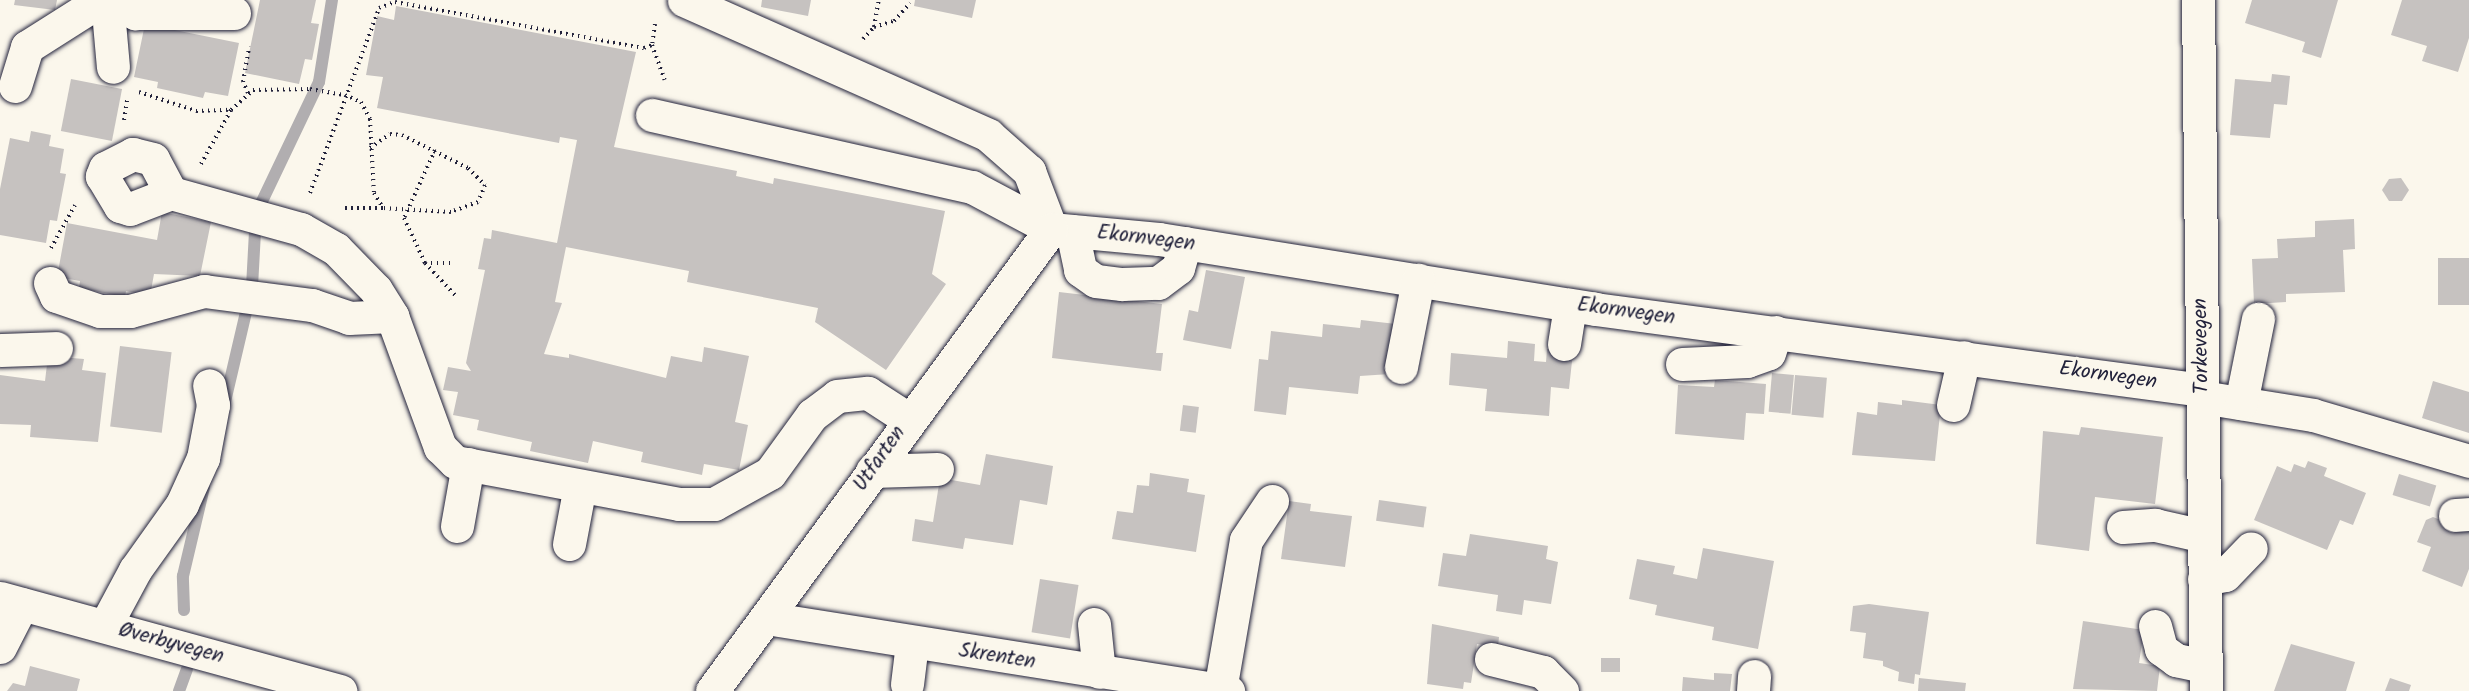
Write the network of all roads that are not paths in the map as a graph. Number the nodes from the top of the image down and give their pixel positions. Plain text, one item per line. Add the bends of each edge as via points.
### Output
1 (101, 0) edge
2 (107, 0) edge
3 (113, 0) edge
4 (684, 0) edge
5 (2198, 0) edge
6 (243, 26) road end
7 (113, 68) dead end
8 (15, 86) dead end
9 (652, 115) dead end
10 (188, 197) junction
11 (1061, 230) junction
12 (1185, 243) junction
13 (1418, 280) junction
14 (50, 283) dead end
15 (1570, 305) junction
16 (392, 316) junction
17 (2258, 319) dead end
18 (1776, 332) junction
19 (1564, 344) dead end
20 (56, 348) dead end
21 (0, 350) edge
22 (1964, 357) junction
23 (1682, 364) dead end
24 (1401, 367) dead end
25 (209, 386) dead end
26 (2202, 393) junction
27 (2241, 403) junction
28 (1953, 405) dead end
29 (908, 419) junction
30 (2469, 461) edge
31 (468, 464) junction
32 (937, 469) dead end
33 (872, 471) junction
34 (580, 486) junction
35 (1272, 501) dead end
36 (457, 526) dead end
37 (2123, 527) dead end
38 (2204, 536) junction
39 (569, 544) dead end
40 (2251, 548) dead end
41 (2204, 579) junction
42 (11, 601) edge
43 (766, 618) junction
44 (1094, 624) dead end
45 (105, 626) junction
46 (2155, 626) dead end
47 (912, 643) junction
48 (0, 647) edge
49 (1491, 659) dead end
50 (1095, 678) edge
51 (2206, 678) edge
52 (907, 684) dead end
53 (1224, 690) edge
54 (341, 691) edge
55 (712, 691) edge
56 (1562, 691) edge

1 - 8 street via 27,47
2 - 7 street
3 - 6 street via 135,13
4 - 11 street via 988,135 1029,171
5 - 26 street, Torkevegen
9 - 11 street via 972,187
10 - 10 street via 130,209 113,201 102,176 113,159 153,159
10 - 16 street via 299,229 344,257
11 - 12 street, Ekornvegen
11 - 12 street via 1080,270 1096,281 1122,284 1158,283 1178,268
11 - 29 street, Utfarten
12 - 13 street, Ekornvegen
13 - 15 street, Ekornvegen
13 - 24 street
14 - 16 street via 56,296 100,311 130,311 204,291 254,295 349,318
15 - 18 street, Ekornvegen
15 - 19 street
16 - 31 street via 440,447 446,456
17 - 27 street
18 - 22 street, Ekornvegen
18 - 23 street via 1769,353 1747,361
20 - 21 street
22 - 26 street, Ekornvegen
22 - 28 street
25 - 45 street via 213,405 203,458 182,504
26 - 27 street, Ekornvegen
26 - 38 street, Torkevegen
27 - 30 street, Ekornvegen via 2313,415
29 - 33 street, Utfarten
29 - 34 street via 868,393 837,396 812,415 770,473 714,504 679,504
31 - 34 street
31 - 36 street
32 - 33 street
33 - 43 street, Utfarten
34 - 39 street
35 - 53 street via 1246,540
37 - 38 street via 2156,525
38 - 41 street, Torkevegen
40 - 41 street via 2225,575
41 - 51 street, Torkevegen
42 - 45 street, Øverbyvegen
42 - 48 street
43 - 47 street, Skrenten
43 - 55 street, Utfarten
44 - 50 street
45 - 54 street, Øverbyvegen
46 - 51 street via 2160,650
47 - 50 street, Skrenten
47 - 52 street
49 - 56 street via 1543,672
50 - 53 street, Skrenten

